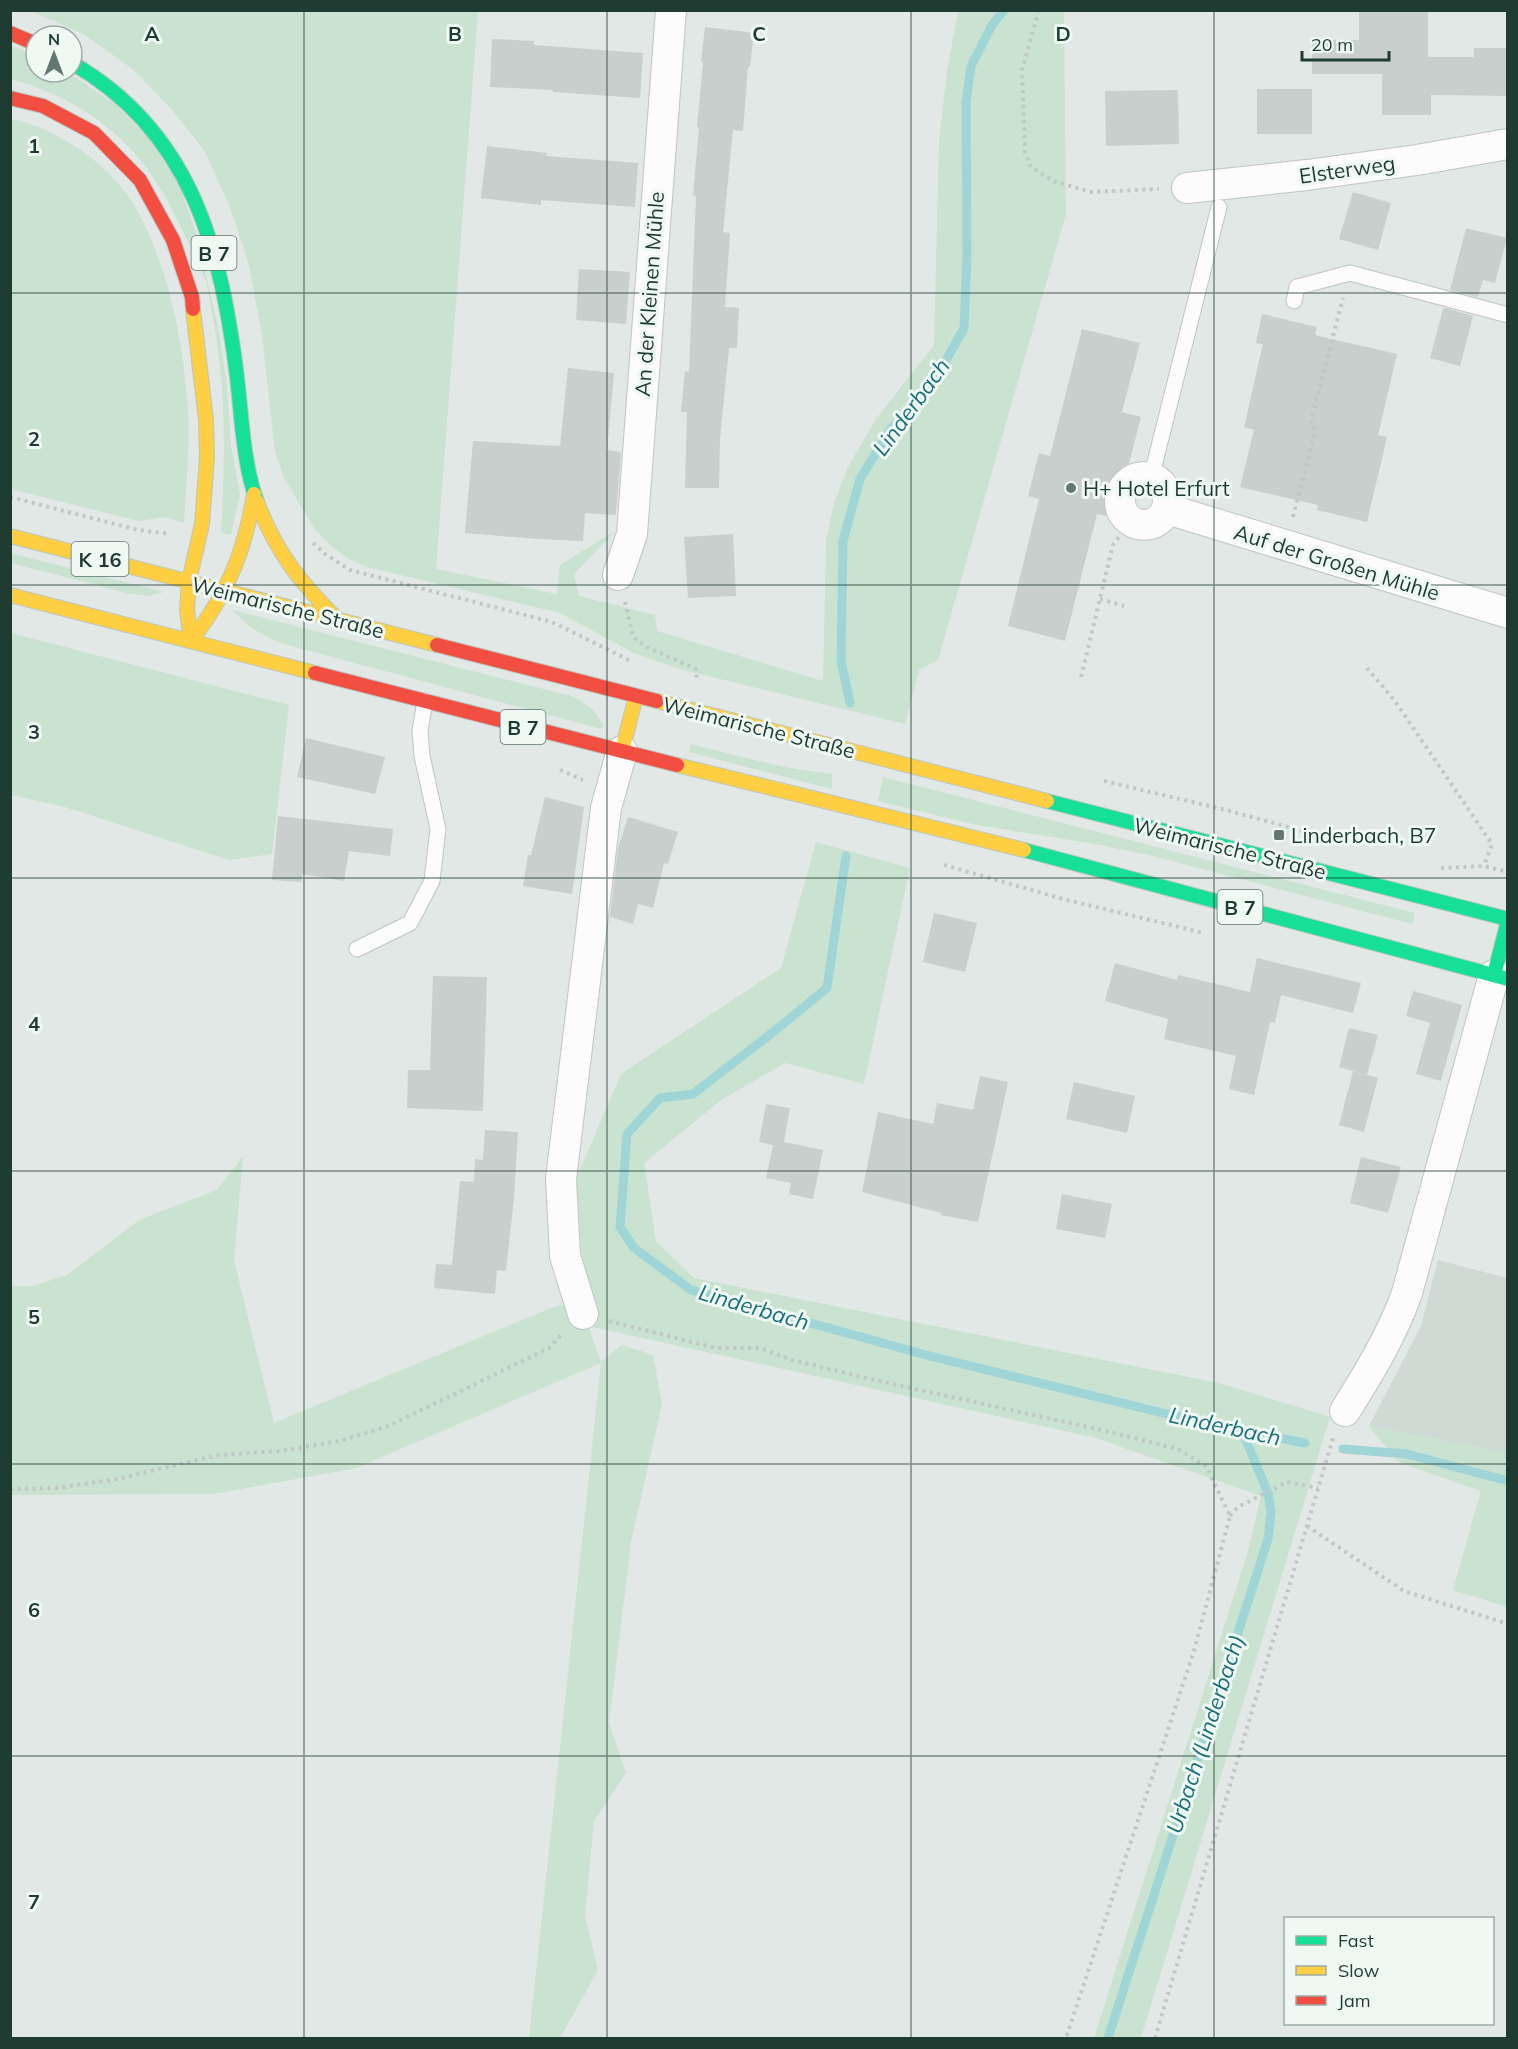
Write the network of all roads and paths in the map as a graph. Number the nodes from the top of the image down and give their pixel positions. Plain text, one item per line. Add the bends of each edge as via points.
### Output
1 (671, 10) edge
2 (1039, 10) edge
3 (10, 33) edge
4 (24, 39) edge
5 (84, 71) edge
6 (10, 98) edge
7 (1508, 144) edge
8 (1186, 188) joint
9 (1219, 207) dead end
10 (1350, 273) junction
11 (1294, 301) dead end
12 (1508, 315) edge
13 (1151, 478) junction
14 (254, 494) junction
15 (10, 497) edge
16 (1121, 504) junction
17 (1167, 509) junction
18 (164, 532) dead end
19 (10, 536) edge
20 (311, 540) dead end
21 (1286, 547) junction
22 (618, 575) joint
23 (189, 581) junction
24 (226, 590) junction
25 (10, 595) edge
26 (1100, 600) junction
27 (1124, 606) dead end
28 (1508, 613) edge
29 (337, 619) junction
30 (190, 641) junction
31 (632, 662) dead end
32 (1367, 669) dead end
33 (1081, 677) dead end
34 (686, 681) dead end
35 (636, 696) junction
36 (425, 701) junction
37 (622, 752) junction
38 (1100, 780) dead end
39 (1362, 847) dead end
40 (1484, 866) junction
41 (1440, 868) dead end
42 (1508, 872) edge
43 (1508, 920) edge
44 (357, 949) dead end
45 (1501, 977) edge
46 (583, 1314) junction
47 (1345, 1411) joint
48 (1318, 1488) junction
49 (10, 1490) edge
50 (1230, 1516) junction
51 (1306, 1526) junction
52 (1508, 1624) edge
53 (1066, 2038) edge
54 (1155, 2038) edge

1 - 22 street, An der Kleinen Mühle via 632,534
2 - 8 path via 1022,70 1025,152 1031,167 1053,181 1091,192
3 - 4 main road
5 - 14 main road, B 7 via 143,120 173,158 200,212 218,266 230,327 245,453
6 - 23 main road, B 7 via 43,106 94,133 140,180 172,240 192,297 206,420 206,493
7 - 8 street, Elsterweg via 1417,160
9 - 13 lane
10 - 11 lane via 1296,287
10 - 12 lane
10 - 21 path via 1311,420 1315,431
13 - 16 street via 1140,477 1125,486
13 - 17 street via 1165,488
14 - 24 main road via 249,528
14 - 29 main road, B 7 via 289,564
15 - 18 path via 138,530
16 - 17 street via 1139,525 1152,524
16 - 26 path
17 - 21 street, Auf der Großen Mühle
19 - 23 main road, Weimarische Straße / K 16
20 - 31 path via 350,570 552,622
21 - 28 street, Auf der Großen Mühle
22 - 34 path via 633,637 696,669 697,684
23 - 24 main road, Weimarische Straße / K 16
23 - 30 main road
24 - 29 main road, Weimarische Straße / K 16
24 - 30 main road
25 - 30 main road, B 7
26 - 27 path
26 - 33 path
29 - 35 main road, Weimarische Straße
30 - 36 main road, B 7
32 - 40 path via 1395,701 1492,844
35 - 37 main road
35 - 43 main road, Weimarische Straße
36 - 37 main road, B 7
36 - 44 lane via 420,731 422,756 438,829 432,881 410,923
37 - 45 main road, B 7 via 1072,862
37 - 46 street via 606,808 561,1179 565,1256
38 - 39 path
40 - 41 path
40 - 42 path
43 - 45 main road
45 - 47 street via 1400,1314
46 - 49 path via 549,1348 386,1427 358,1436 281,1451 219,1455 67,1487
46 - 50 path via 715,1348 760,1348 866,1378 1178,1449 1206,1467
47 - 48 path via 1335,1429
48 - 50 path via 1287,1482 1238,1506
48 - 51 path
50 - 53 path via 1194,1651
51 - 52 path via 1404,1591
51 - 54 path

